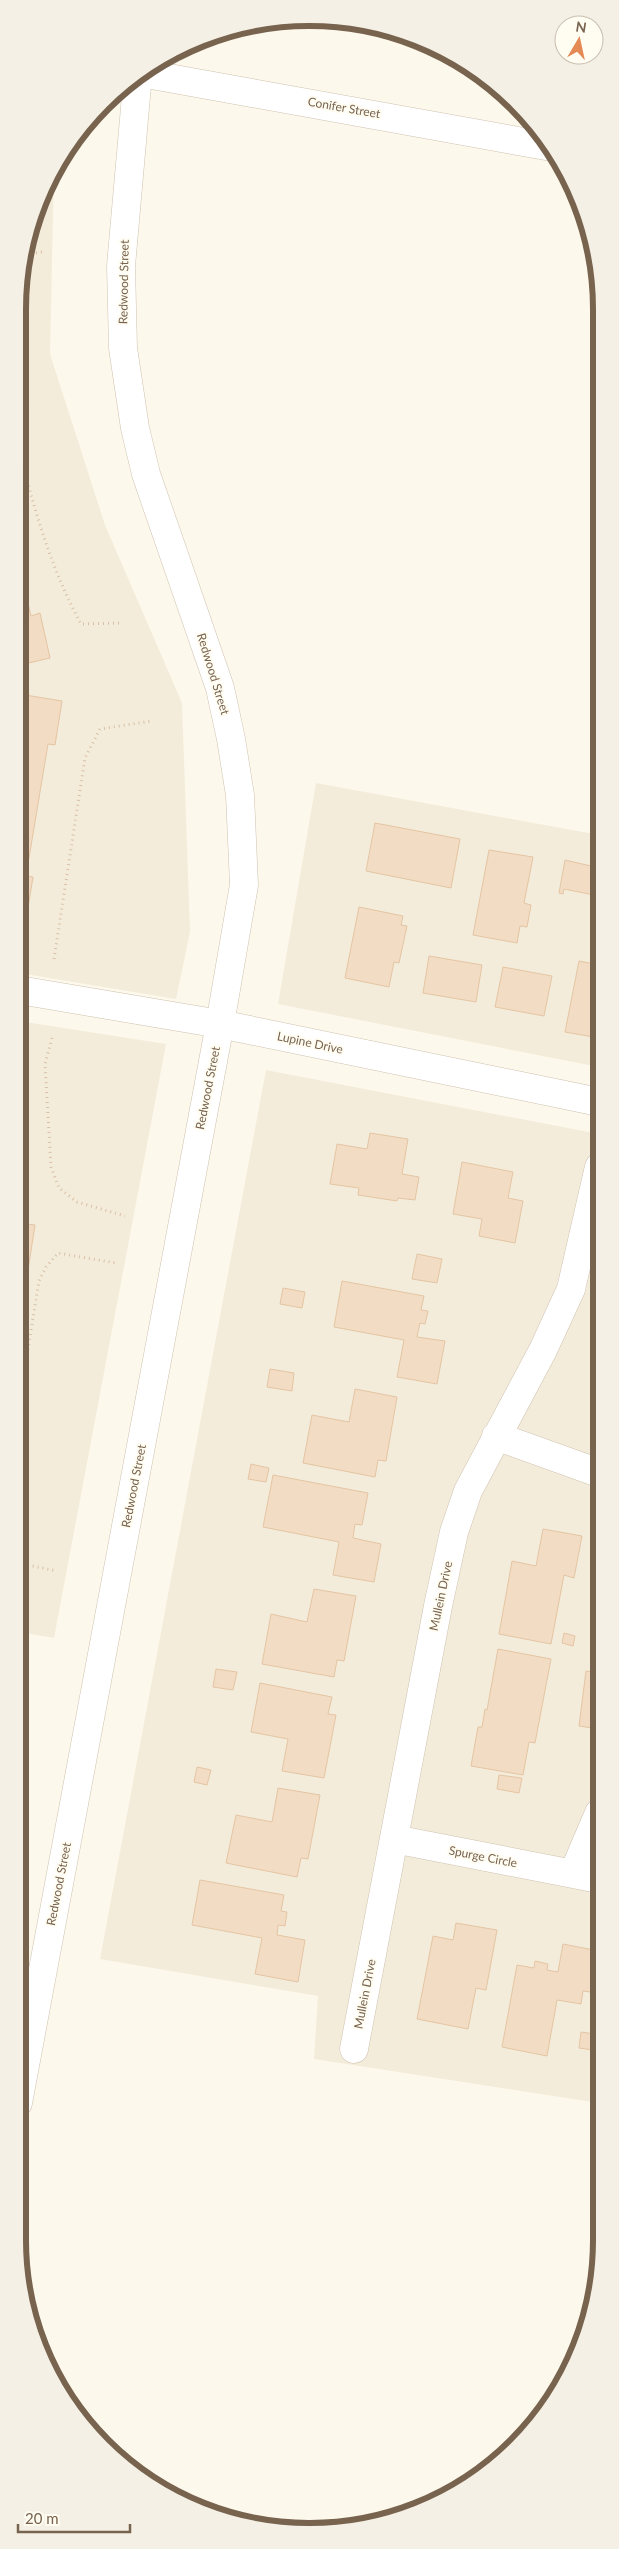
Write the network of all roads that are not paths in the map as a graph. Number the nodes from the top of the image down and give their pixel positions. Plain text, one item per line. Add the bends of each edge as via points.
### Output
1 (150, 76) edge
2 (139, 83) edge
3 (540, 145) edge
4 (26, 991) edge
5 (220, 1024) junction
6 (593, 1101) edge
7 (593, 1192) edge
8 (496, 1436) junction
9 (593, 1471) edge
10 (593, 1827) edge
11 (394, 1839) junction
12 (573, 1874) junction
13 (593, 1878) edge
14 (354, 2049) dead end
15 (26, 2060) edge

1 - 3 street, Conifer Street
2 - 5 street, Redwood Street via 121,266 123,348 135,428 146,474 220,688 240,795 244,885
4 - 5 street, Lupine Drive
5 - 6 street, Lupine Drive
5 - 15 street, Redwood Street
7 - 8 street, Mullein Drive via 571,1289 543,1350
8 - 9 street
8 - 11 street, Mullein Drive via 468,1491 454,1532
10 - 12 street
11 - 12 street, Spurge Circle
11 - 14 street, Mullein Drive
12 - 13 street, Spurge Circle

